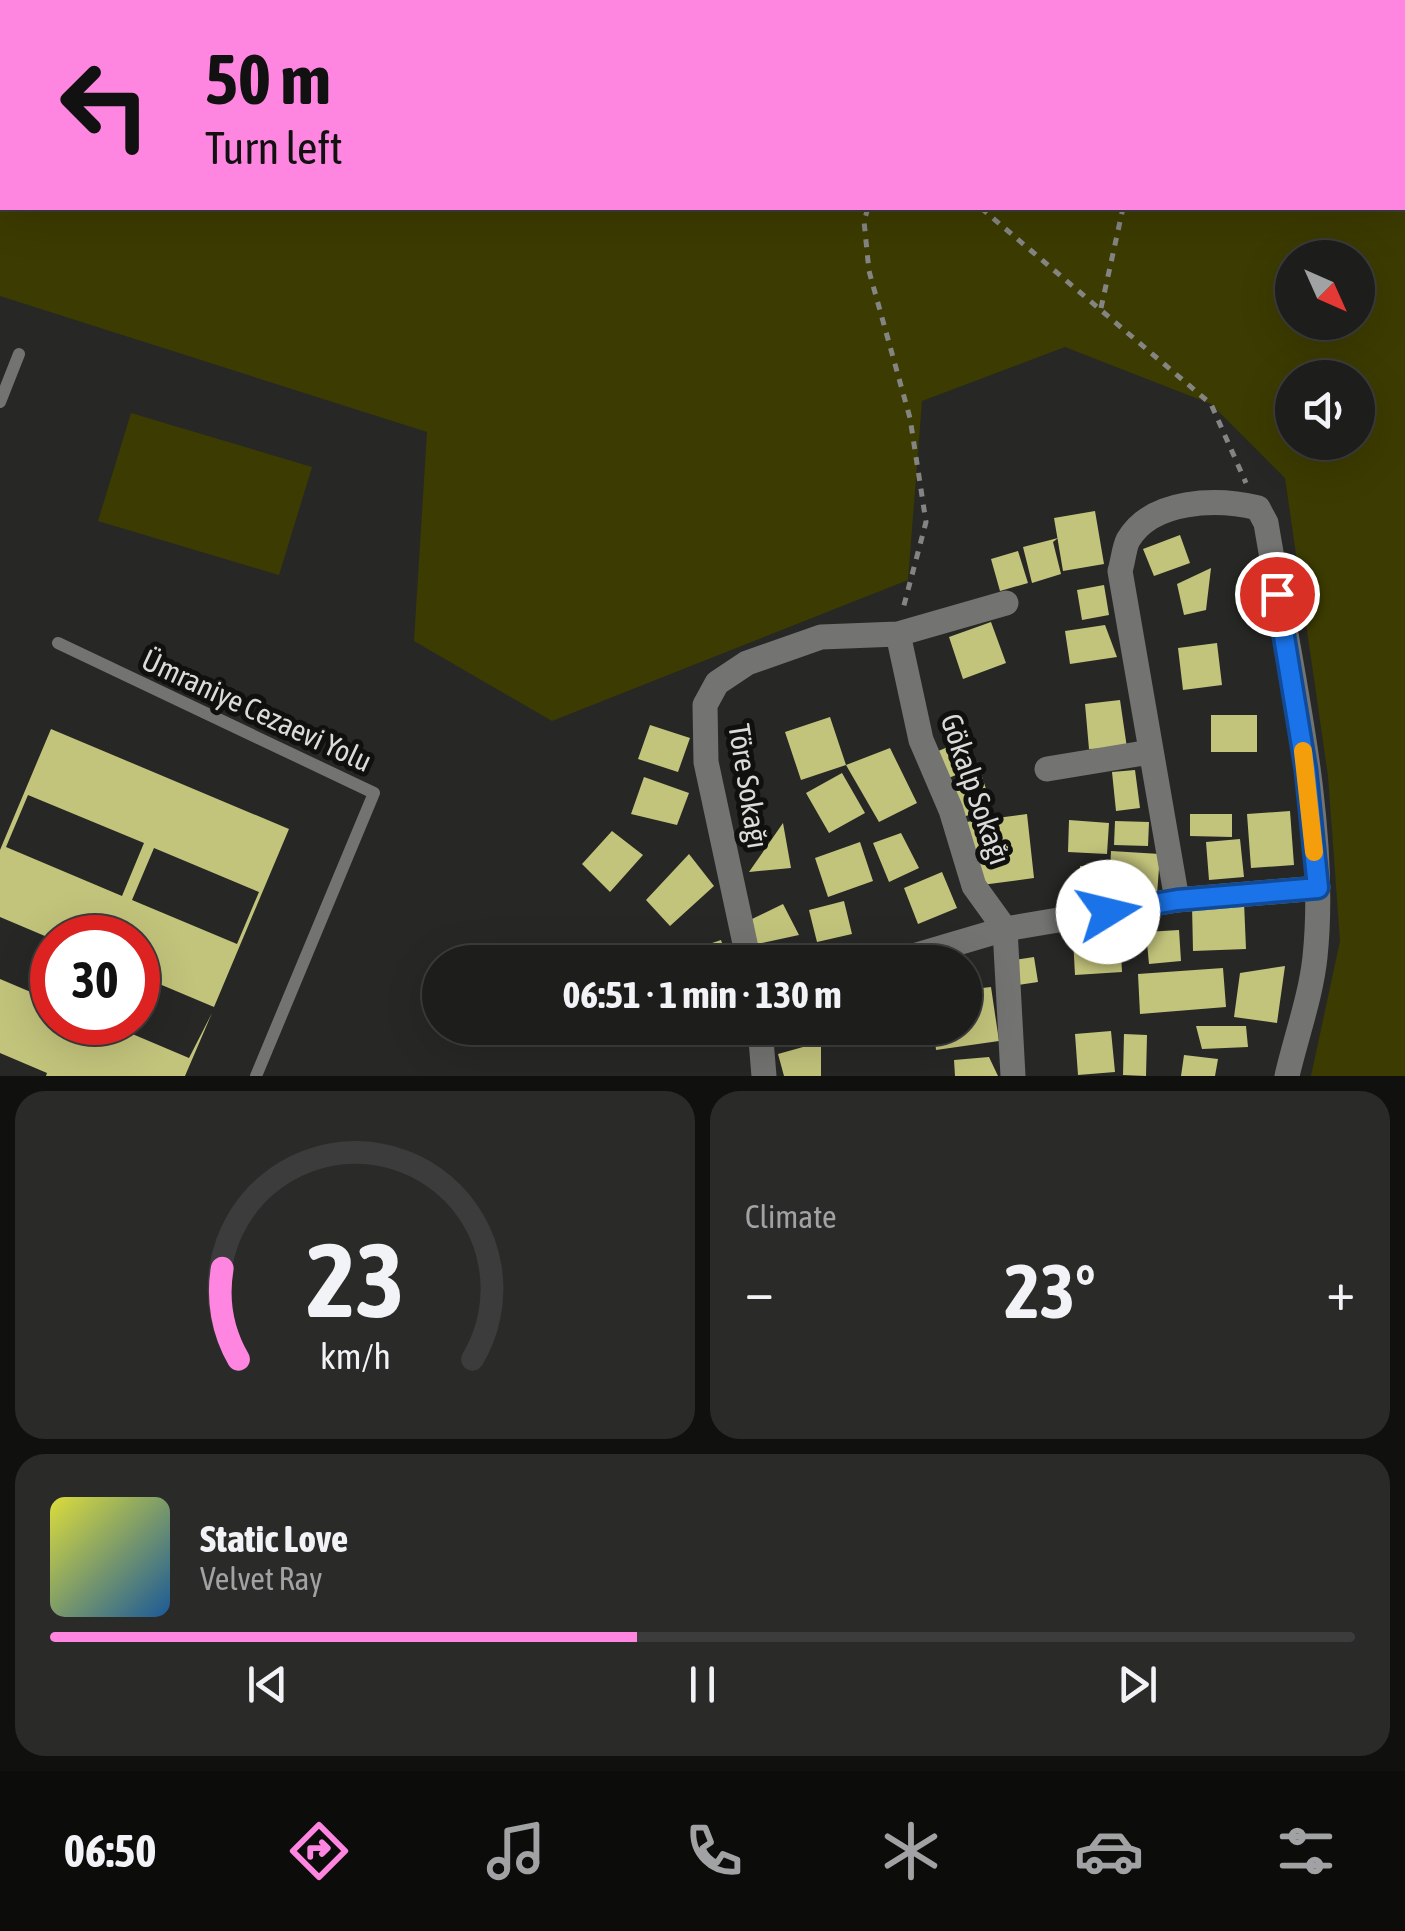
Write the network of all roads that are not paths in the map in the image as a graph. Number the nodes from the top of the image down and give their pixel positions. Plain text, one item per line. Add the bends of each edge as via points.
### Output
1 (19, 354) dead end
2 (0, 402) edge
3 (1006, 602) dead end
4 (898, 634) junction
5 (58, 644) dead end
6 (1150, 752) junction
7 (1047, 769) dead end
8 (1318, 888) junction
9 (1177, 900) junction
10 (1006, 929) junction
11 (746, 945) edge
12 (951, 945) edge
13 (761, 1045) edge
14 (256, 1076) edge
15 (764, 1076) edge
16 (1012, 1076) edge
17 (1287, 1076) edge

1 - 2 lane
3 - 4 street, Töre Sokağı
4 - 10 street, Gökalp Sokağı via 921,740 974,886
4 - 11 street, Töre Sokağı via 822,637 747,663 717,683 706,704 706,762
5 - 14 lane, Ümraniye Cezaevi Yolu via 374,793
6 - 7 street
6 - 8 street via 1120,570 1128,539 1169,506 1236,502 1258,508 1266,523 1300,732
6 - 9 street
8 - 9 street
8 - 17 street via 1315,959
9 - 10 street
10 - 12 street
10 - 16 street
13 - 15 street

